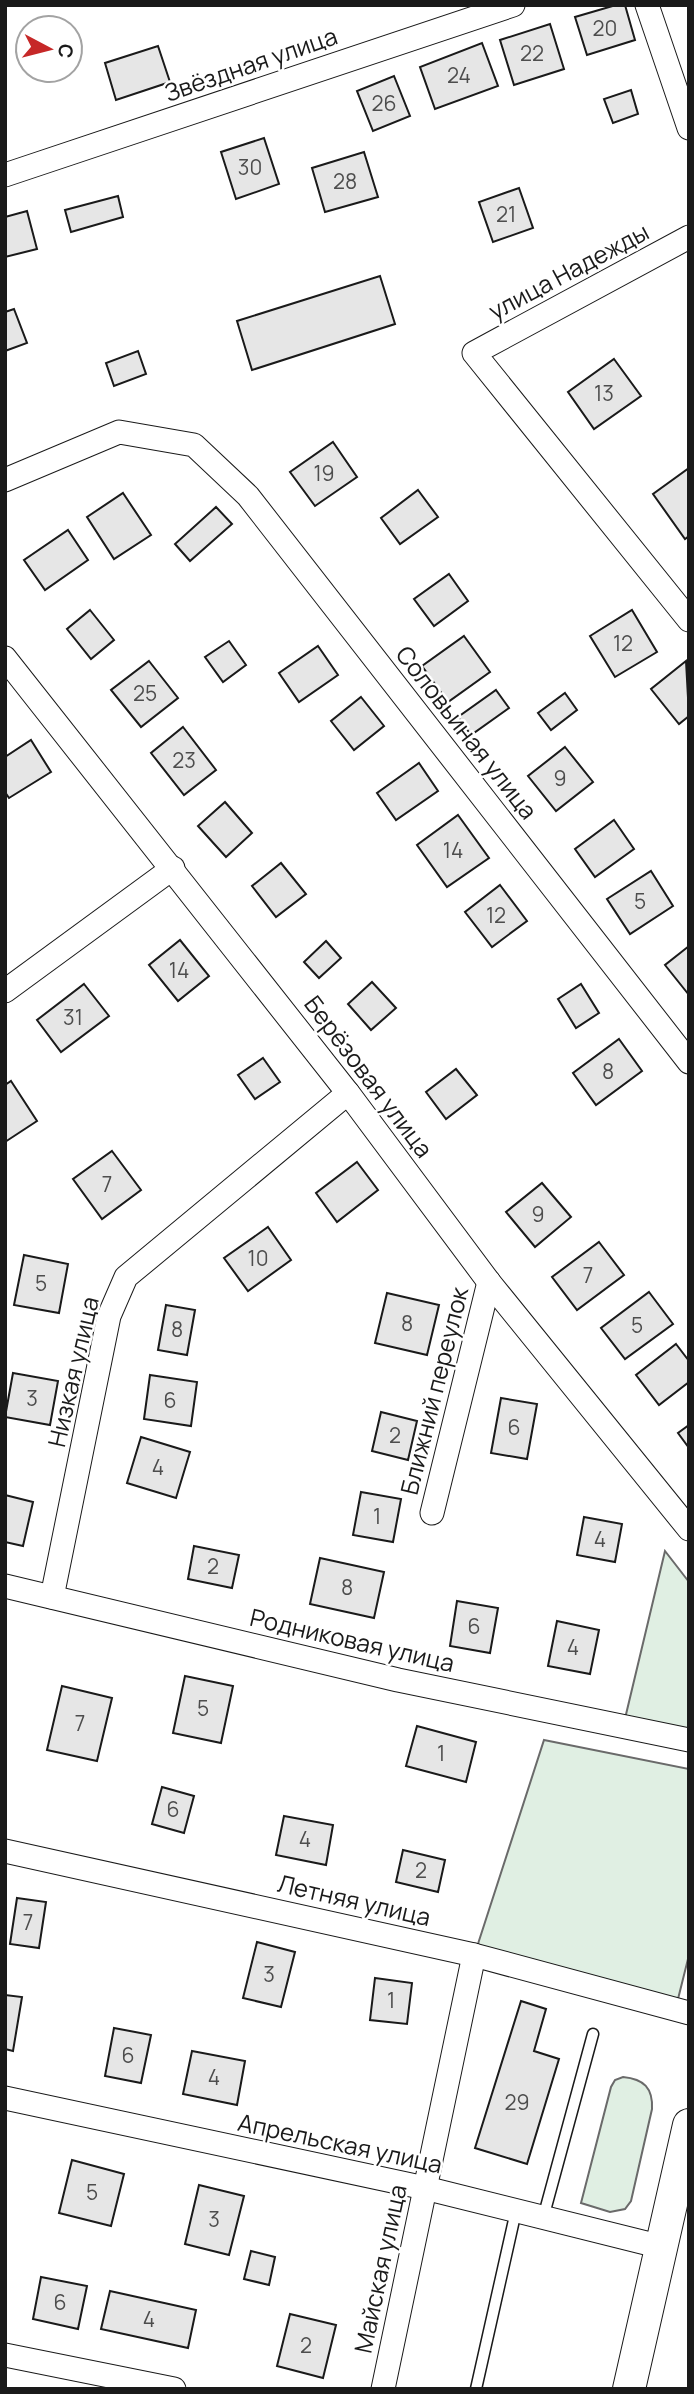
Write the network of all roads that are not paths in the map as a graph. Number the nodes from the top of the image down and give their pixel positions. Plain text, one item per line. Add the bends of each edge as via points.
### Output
1 (513, 5) edge
2 (647, 5) edge
3 (689, 128) edge
4 (5, 176) edge
5 (689, 237) edge
6 (5, 480) edge
7 (689, 620) edge
8 (5, 658) edge
9 (173, 868) junction
10 (5, 990) edge
11 (689, 1062) edge
12 (348, 1093) junction
13 (489, 1283) junction
14 (432, 1513) dead end
15 (689, 1529) edge
16 (5, 1586) edge
17 (52, 1597) junction
18 (689, 1740) edge
19 (5, 1850) edge
20 (474, 1955) junction
21 (689, 2013) edge
22 (593, 2034) dead end
23 (5, 2098) edge
24 (689, 2125) edge
25 (425, 2188) junction
26 (516, 2211) junction
27 (543, 2218) junction
28 (662, 2247) junction
29 (5, 2355) edge
30 (174, 2389) edge
31 (383, 2389) edge
32 (476, 2389) edge
33 (628, 2389) edge

1 - 4 street, Звёздная улица
2 - 3 street
5 - 7 street, улица Надежды via 474,354
6 - 11 street, Соловьиная улица via 119,432 194,445 248,495
8 - 9 street, Берёзовая улица
9 - 10 street
9 - 12 street, Берёзовая улица
12 - 13 street, Берёзовая улица
12 - 17 street, Низкая улица via 126,1277 109,1316
13 - 14 street, Ближний переулок
13 - 15 street, Берёзовая улица
16 - 17 street, Родниковая улица
17 - 18 street, Родниковая улица via 398,1680
19 - 20 street, Летняя улица
20 - 21 street, Летняя улица
20 - 25 street, Майская улица
22 - 27 lane
23 - 25 street, Апрельская улица
24 - 28 main road
25 - 26 street, Апрельская улица
25 - 31 street, Майская улица
26 - 27 street, Апрельская улица
26 - 32 lane
27 - 28 street, Апрельская улица
28 - 33 main road
29 - 30 street

